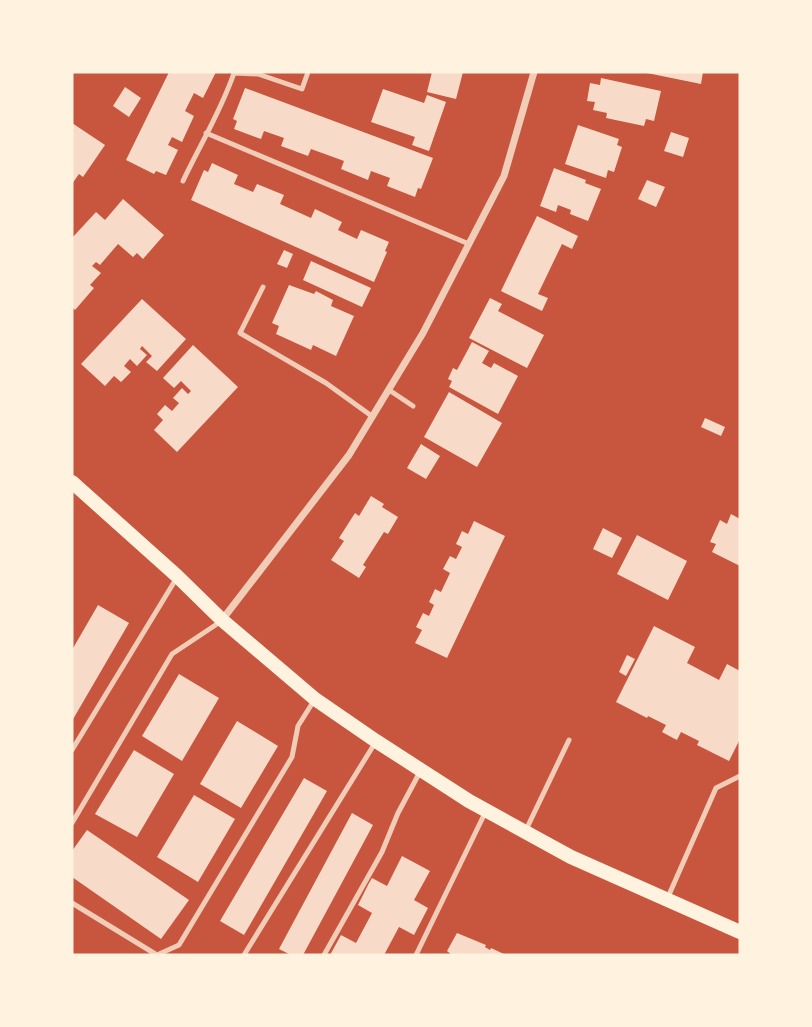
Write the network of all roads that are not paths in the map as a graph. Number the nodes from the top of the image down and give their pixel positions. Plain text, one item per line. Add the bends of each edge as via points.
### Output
1 (308, 72) edge
2 (534, 72) edge
3 (206, 133) junction
4 (183, 181) dead end
5 (469, 244) junction
6 (263, 287) dead end
7 (389, 390) junction
8 (413, 406) dead end
9 (373, 417) junction
10 (72, 482) edge
11 (177, 576) junction
12 (222, 620) junction
13 (315, 699) junction
14 (569, 740) dead end
15 (376, 741) junction
16 (72, 750) edge
17 (421, 770) junction
18 (740, 776) edge
19 (486, 809) junction
20 (72, 823) edge
21 (525, 832) junction
22 (667, 900) junction
23 (72, 904) edge
24 (740, 932) edge
25 (244, 955) edge
26 (324, 955) edge
27 (416, 955) edge

1 - 3 lane via 302,89 258,74 234,73
2 - 5 street via 504,176
3 - 4 lane
3 - 5 lane
5 - 7 street
6 - 9 lane via 240,333 326,383
7 - 8 lane
7 - 9 street
9 - 12 street
10 - 11 main road
11 - 12 main road
11 - 16 lane
12 - 13 main road
12 - 20 lane via 172,654
13 - 15 main road
13 - 23 lane via 298,726 292,757 179,945 157,955
14 - 21 lane
15 - 17 main road
15 - 25 lane
17 - 19 main road
17 - 26 lane via 382,852
18 - 22 lane via 716,788
19 - 21 main road
19 - 27 lane
21 - 22 main road via 571,858
22 - 24 main road

